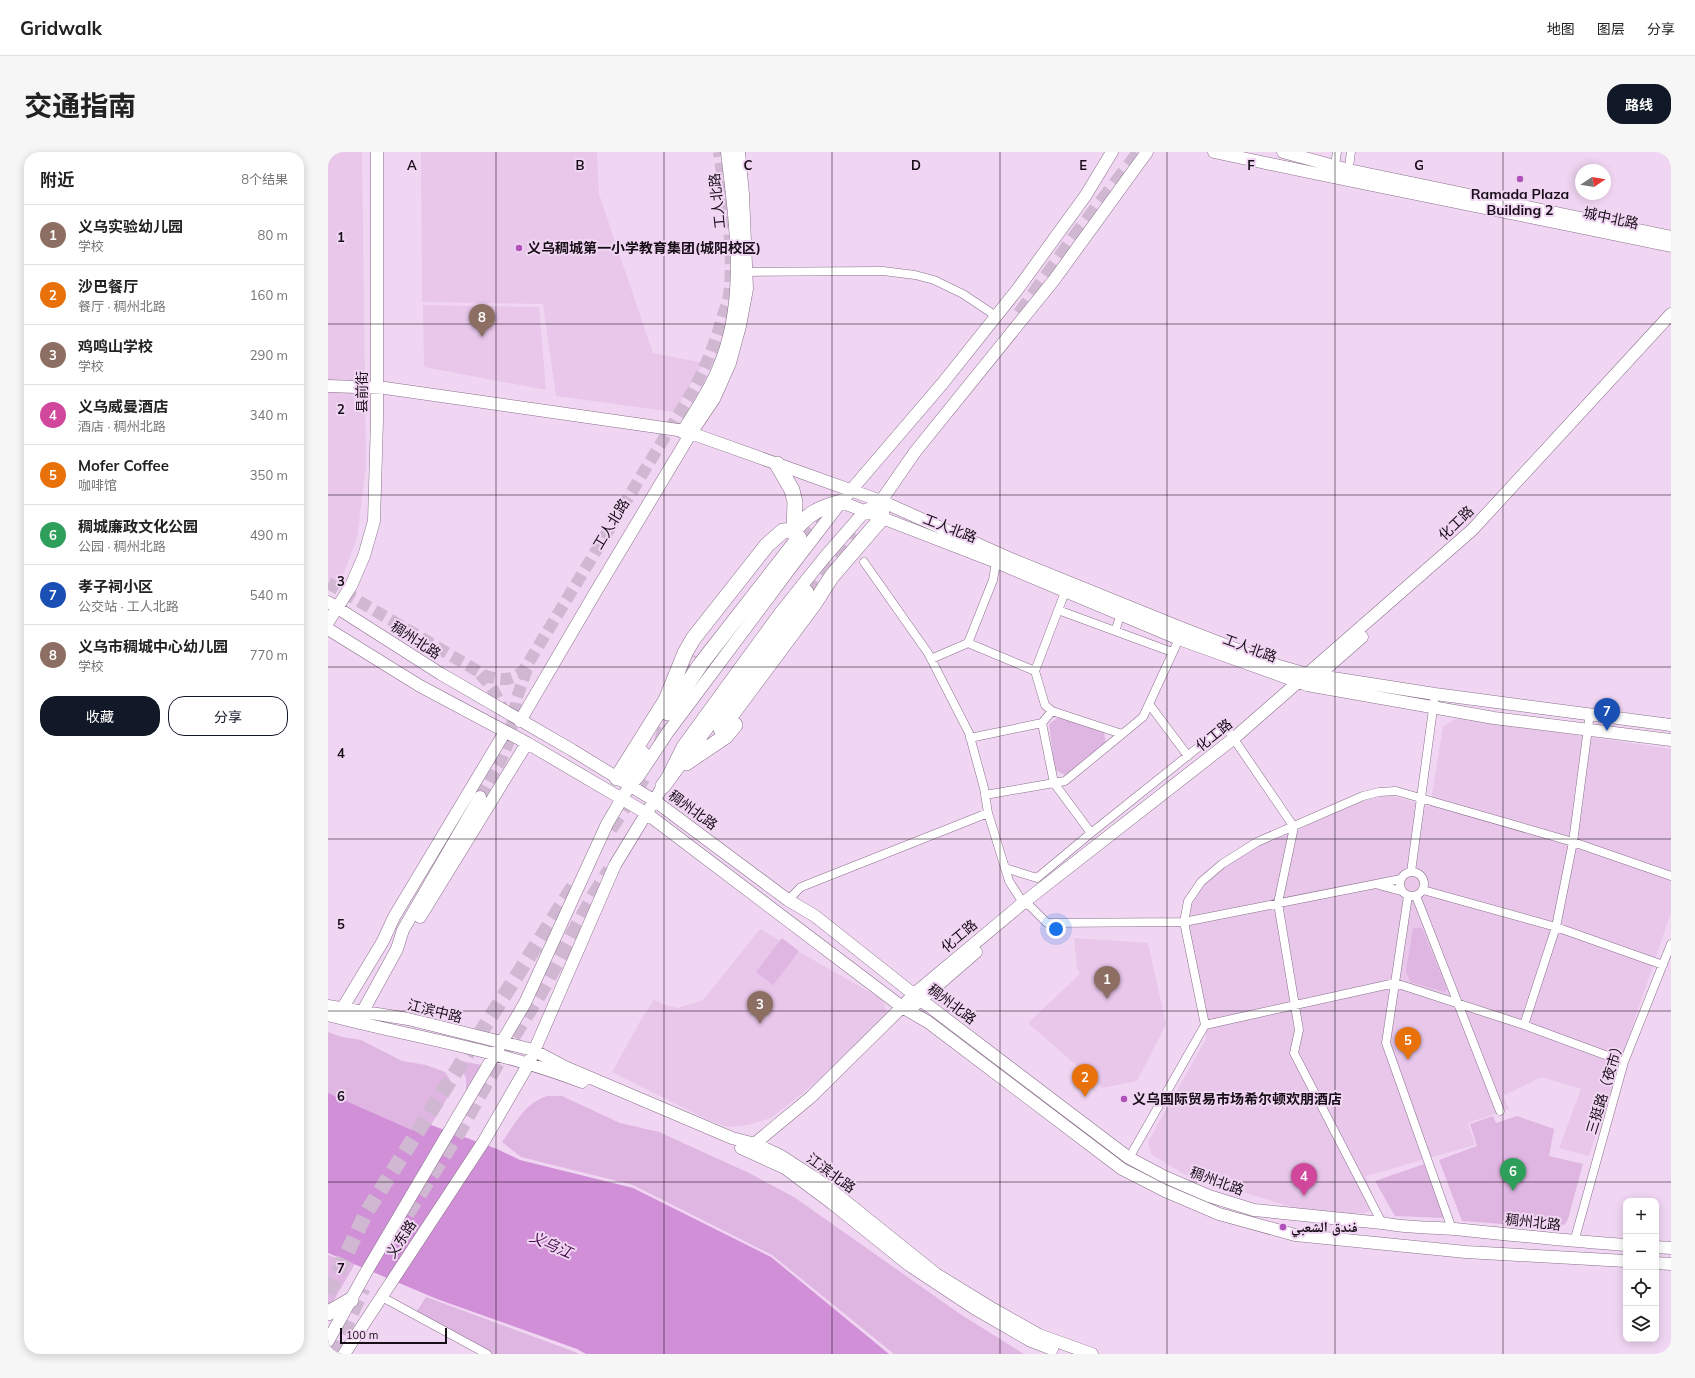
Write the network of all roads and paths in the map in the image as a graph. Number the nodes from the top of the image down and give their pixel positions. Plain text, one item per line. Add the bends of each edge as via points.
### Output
1 (376, 152) edge
2 (727, 152) edge
3 (739, 152) edge
4 (1112, 152) edge
5 (1147, 152) edge
6 (1214, 152) edge
7 (1283, 152) edge
8 (1337, 152) edge
9 (1351, 152) edge
10 (1334, 165) junction
11 (1348, 176) junction
12 (1333, 178) junction
13 (1671, 237) edge
14 (1671, 246) edge
15 (742, 272) junction
16 (1671, 314) edge
17 (996, 316) junction
18 (1671, 325) edge
19 (328, 386) edge
20 (377, 388) junction
21 (687, 432) junction
22 (777, 464) junction
23 (852, 490) junction
24 (881, 501) junction
25 (841, 502) junction
26 (865, 511) junction
27 (882, 518) junction
28 (797, 534) junction
29 (864, 562) dead end
30 (996, 562) junction
31 (806, 592) tunnel mouth
32 (1065, 592) junction
33 (821, 593) junction
34 (333, 605) edge
35 (1058, 610) junction
36 (1121, 614) junction
37 (328, 622) edge
38 (328, 629) edge
39 (1115, 631) junction
40 (1179, 638) junction
41 (968, 643) junction
42 (1172, 652) junction
43 (693, 656) tunnel mouth
44 (931, 659) junction
45 (1035, 671) junction
46 (1308, 679) junction
47 (1434, 694) junction
48 (1149, 704) junction
49 (1433, 708) junction
50 (1052, 711) junction
51 (1590, 713) junction
52 (517, 720) junction
53 (1042, 723) junction
54 (1671, 725) edge
55 (721, 729) dead end
56 (1588, 729) junction
57 (505, 732) junction
58 (1122, 734) junction
59 (970, 738) junction
60 (1671, 740) edge
61 (1236, 742) junction
62 (527, 743) junction
63 (1188, 756) junction
64 (674, 772) junction
65 (623, 781) junction
66 (1054, 783) junction
67 (663, 786) junction
68 (985, 795) junction
69 (1420, 798) junction
70 (623, 799) junction
71 (654, 801) junction
72 (646, 813) junction
73 (988, 813) junction
74 (1294, 827) junction
75 (1091, 832) junction
76 (1573, 842) junction
77 (1005, 868) junction
78 (1411, 872) junction
79 (1671, 876) edge
80 (1401, 879) junction
81 (1376, 884) junction
82 (1423, 890) junction
83 (1405, 893) junction
84 (1416, 896) junction
85 (788, 900) junction
86 (1278, 903) junction
87 (1027, 904) junction
88 (1184, 922) junction
89 (1556, 927) junction
90 (382, 941) junction
91 (1671, 944) edge
92 (397, 949) junction
93 (372, 958) junction
94 (1663, 964) junction
95 (388, 965) junction
96 (1395, 983) junction
97 (917, 997) junction
98 (1459, 1003) junction
99 (1295, 1005) junction
100 (328, 1006) edge
101 (906, 1008) junction
102 (342, 1009) junction
103 (363, 1011) junction
104 (328, 1015) edge
105 (1205, 1025) junction
106 (1524, 1025) junction
107 (501, 1042) junction
108 (533, 1050) junction
109 (494, 1054) junction
110 (1624, 1062) junction
111 (528, 1065) junction
112 (1500, 1111) dead end
113 (754, 1149) junction
114 (1129, 1158) junction
115 (1382, 1223) junction
116 (1452, 1229) junction
117 (1574, 1242) junction
118 (1623, 1245) edge
119 (1659, 1247) edge
120 (1671, 1248) edge
121 (1623, 1261) edge
122 (1659, 1263) edge
123 (1671, 1264) edge
124 (382, 1297) junction
125 (351, 1300) junction
126 (328, 1313) edge
127 (328, 1341) edge
128 (344, 1354) edge
129 (487, 1354) edge
130 (1066, 1354) edge
131 (1092, 1354) edge

1 - 20 main road, 县前街
2 - 15 main road, 工人北路
3 - 15 main road via 743,194
4 - 17 main road, 义东路 via 1086,195
5 - 24 main road via 1054,280 915,452
6 - 12 main road, 城中北路
7 - 10 main road, 城中北路
8 - 10 street
9 - 11 street
10 - 11 main road, 城中北路
10 - 12 street
11 - 12 main road, 城中北路
11 - 13 main road, 城中北路
11 - 14 main road, 城中北路
15 - 17 street via 883,271 916,275 934,280 963,294
15 - 21 main road, 工人北路 via 725,349
16 - 46 main road, 化工路 via 1472,530
17 - 23 main road, 义东路
18 - 46 main road, 化工路 via 1477,535
19 - 20 main road, 工人北路
20 - 21 main road, 工人北路
20 - 34 main road, 县前街 via 374,521 364,556 351,586
21 - 22 main road, 工人北路
21 - 52 main road, 工人北路 via 524,698
22 - 23 main road, 工人北路
22 - 28 highway via 792,490
23 - 24 main road, 工人北路
23 - 25 main road, 义东路
24 - 26 main road, 义东路
24 - 27 highway
24 - 46 main road, 工人北路 via 1011,559
25 - 26 main road, 工人北路
25 - 28 highway via 807,515
25 - 65 main road, 义东路 via 668,732 638,777
26 - 27 main road, 工人北路
26 - 67 main road, 义东路 via 771,625 683,746
27 - 30 main road, 工人北路
27 - 33 highway via 832,576
28 - 43 highway via 755,573
28 - 65 highway via 700,665
28 - 65 highway via 783,531 767,545 693,639 666,700
29 - 44 street
30 - 32 main road, 工人北路
30 - 41 street via 993,580
31 - 64 highway
32 - 35 street
32 - 36 main road, 工人北路
33 - 55 highway
33 - 64 highway via 812,623 726,736
34 - 37 main road, 县前街
34 - 52 main road, 稠州北路
35 - 39 street
35 - 45 street
36 - 39 street
36 - 40 main road, 工人北路
38 - 57 main road, 稠州北路 via 420,686
39 - 42 street
40 - 42 street
40 - 46 main road, 工人北路
41 - 44 street
41 - 45 street
42 - 48 street
44 - 59 street
45 - 50 street via 1045,705
46 - 47 main road, 工人北路
46 - 49 main road, 工人北路
46 - 61 main road, 化工路
47 - 49 street
47 - 51 main road, 工人北路
48 - 58 street via 1143,717
48 - 63 street
49 - 56 main road, 工人北路
49 - 69 street
50 - 53 street
50 - 58 street
51 - 54 main road, 工人北路
51 - 56 street
52 - 65 main road, 稠州北路
53 - 59 street
53 - 66 street
56 - 60 main road, 工人北路
56 - 76 street
57 - 62 main road, 稠州北路
57 - 90 main road
58 - 66 street via 1065,781
59 - 68 street
61 - 63 street via 1225,726
61 - 74 street
61 - 87 main road, 化工路
62 - 70 main road, 稠州北路
62 - 92 main road
63 - 75 street
64 - 67 highway
65 - 70 main road, 义东路
65 - 71 main road, 稠州北路
66 - 68 street
66 - 75 street
67 - 71 main road, 义东路
68 - 73 street
69 - 74 street via 1396,791 1379,792 1363,796
69 - 76 street
69 - 78 street
70 - 72 main road, 稠州北路
70 - 107 main road, 义东路 via 607,824 525,1003
71 - 72 main road, 义东路
71 - 85 main road, 稠州北路
72 - 101 main road, 稠州北路
72 - 108 main road, 义东路 via 615,866
73 - 77 street
73 - 85 street via 801,887
74 - 86 street
74 - 88 street via 1258,842 1222,864 1201,882 1188,901
75 - 77 street via 1037,878
76 - 79 street
76 - 89 street
77 - 87 street via 1009,881
78 - 80 street
78 - 82 street via 1421,876
80 - 81 street
80 - 83 street via 1400,887
81 - 83 street
81 - 86 street
82 - 84 street
82 - 89 street
83 - 84 street
83 - 96 street
84 - 98 street
85 - 97 main road, 稠州北路 via 815,916
86 - 88 street
86 - 99 street
87 - 88 street via 1047,923
87 - 97 main road, 化工路
88 - 105 street
89 - 94 street
89 - 106 street
90 - 92 main road via 395,928 478,794 403,930
90 - 93 main road
91 - 94 street, 三挺路（夜市）
92 - 95 main road
93 - 95 main road via 376,968
93 - 102 main road
94 - 110 street, 三挺路（夜市）
95 - 103 main road
96 - 98 street
96 - 99 street
96 - 116 street via 1386,1044
97 - 101 main road, 化工路
97 - 114 main road, 稠州北路
98 - 106 street
98 - 112 street
99 - 105 street
99 - 115 street via 1299,1030 1294,1053
100 - 102 main road, 江滨中路
101 - 113 main road, 化工路
101 - 121 main road, 稠州北路 via 1122,1169 1219,1214 1295,1234 1466,1252
102 - 103 main road, 江滨中路
103 - 107 main road, 江滨中路 via 408,1019
104 - 109 main road, 江滨中路
105 - 114 street
106 - 110 street
107 - 108 main road, 江滨中路
107 - 109 main road, 义东路
108 - 111 main road, 义东路
108 - 113 main road, 江滨北路 via 565,1067
109 - 111 main road, 江滨中路
109 - 125 main road, 义东路
110 - 117 street, 三挺路（夜市）
111 - 113 main road, 江滨北路 via 560,1074 714,1139
111 - 124 main road, 义东路 via 484,1141
113 - 130 main road, 江滨北路 via 785,1168 909,1265 974,1308 1031,1341
113 - 131 main road, 江滨北路 via 781,1156 824,1184 936,1274 1039,1335
114 - 115 main road, 稠州北路 via 1209,1196 1254,1210
115 - 116 main road, 稠州北路
116 - 117 main road, 稠州北路
117 - 118 main road, 稠州北路
119 - 120 main road
122 - 123 main road
124 - 128 main road, 义东路
124 - 129 street
125 - 126 highway
125 - 127 main road, 义东路

